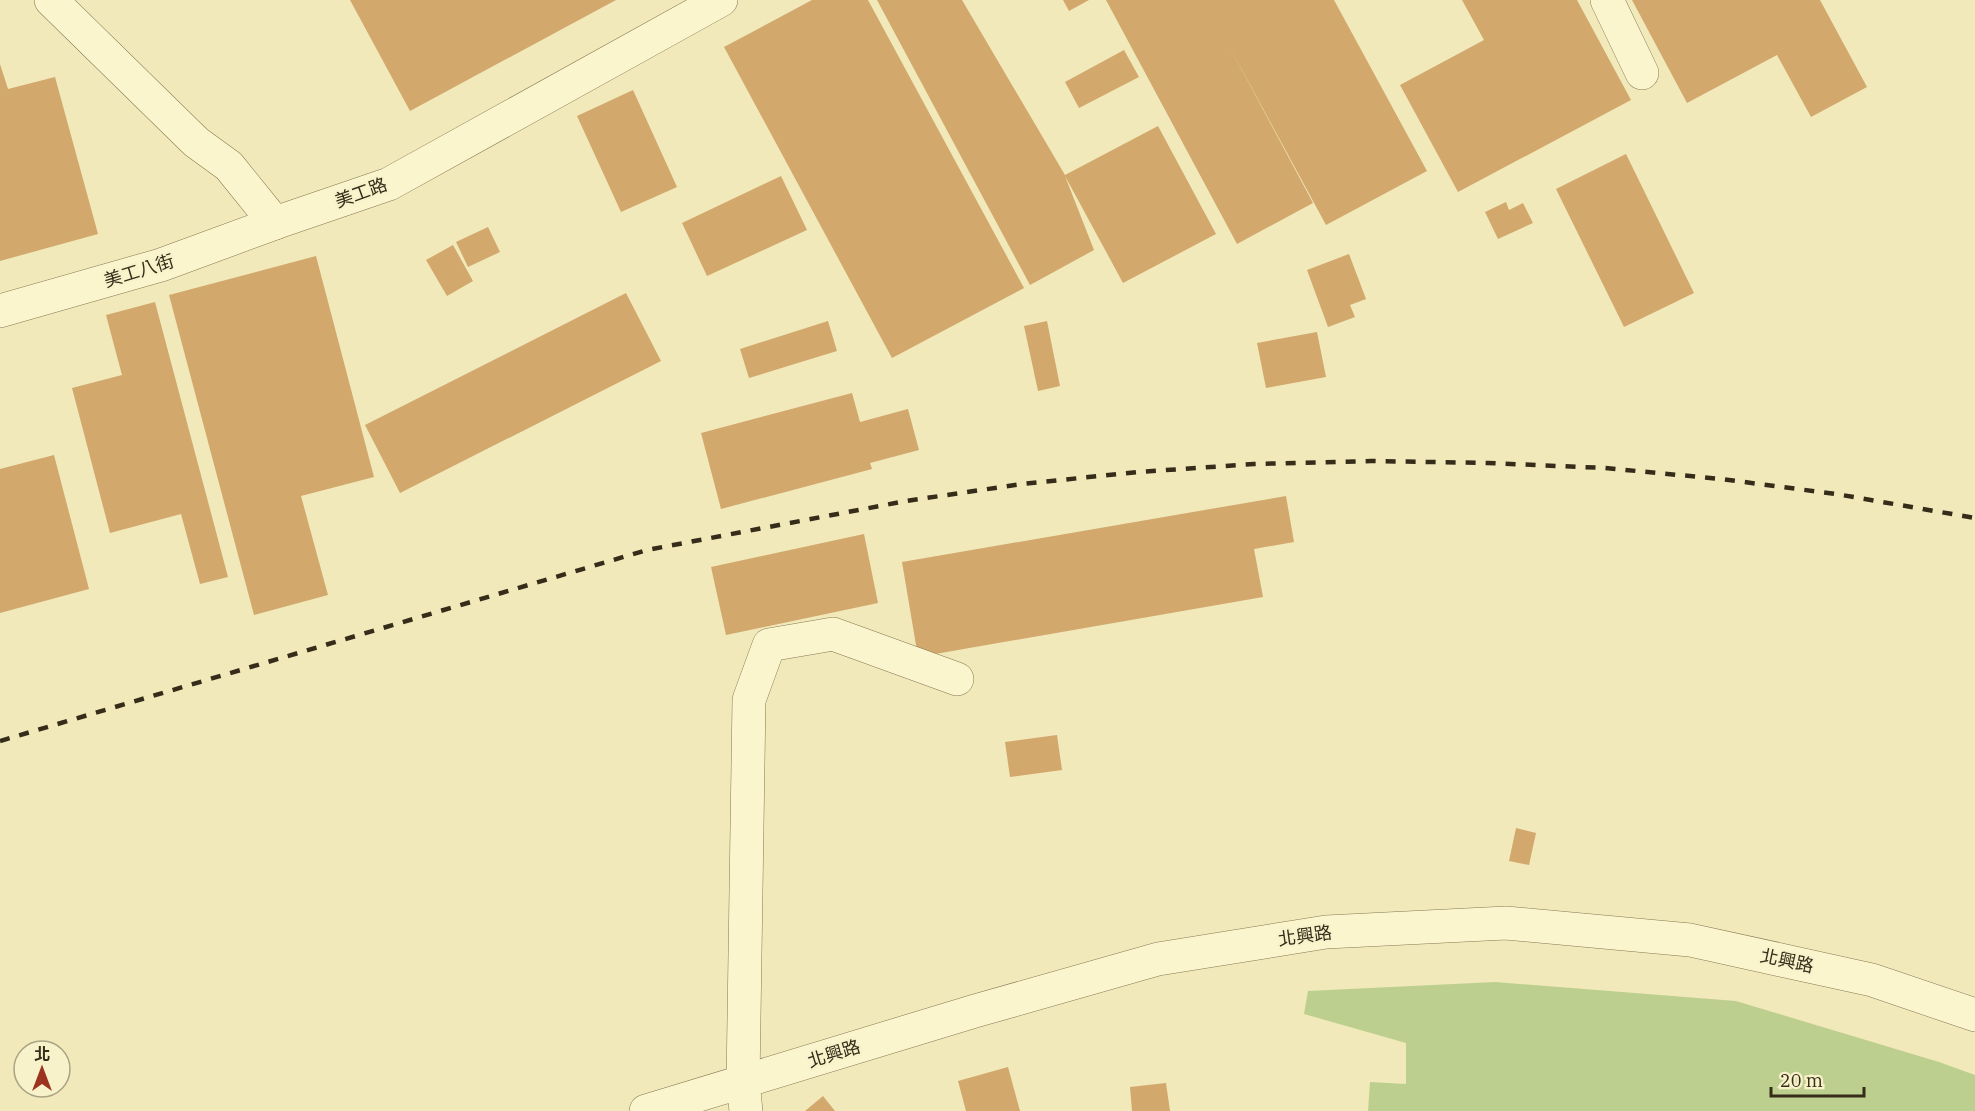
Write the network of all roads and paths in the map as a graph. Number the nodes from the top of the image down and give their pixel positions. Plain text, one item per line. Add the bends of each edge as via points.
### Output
1 (51, 0) edge
2 (721, 0) edge
3 (1607, 0) edge
4 (1642, 74) dead end
5 (275, 223) junction
6 (0, 311) edge
7 (957, 679) dead end
8 (1975, 1015) edge
9 (745, 1096) edge
10 (646, 1111) edge

1 - 5 street via 196,142 229,166
2 - 5 street, 美工路 via 389,184
3 - 4 street
5 - 6 street, 美工八街 via 161,265
7 - 9 street via 833,634 769,645 749,700
8 - 9 street, 北興路 via 1872,980 1690,940 1506,923 1326,932 1158,958
9 - 10 street, 北興路

